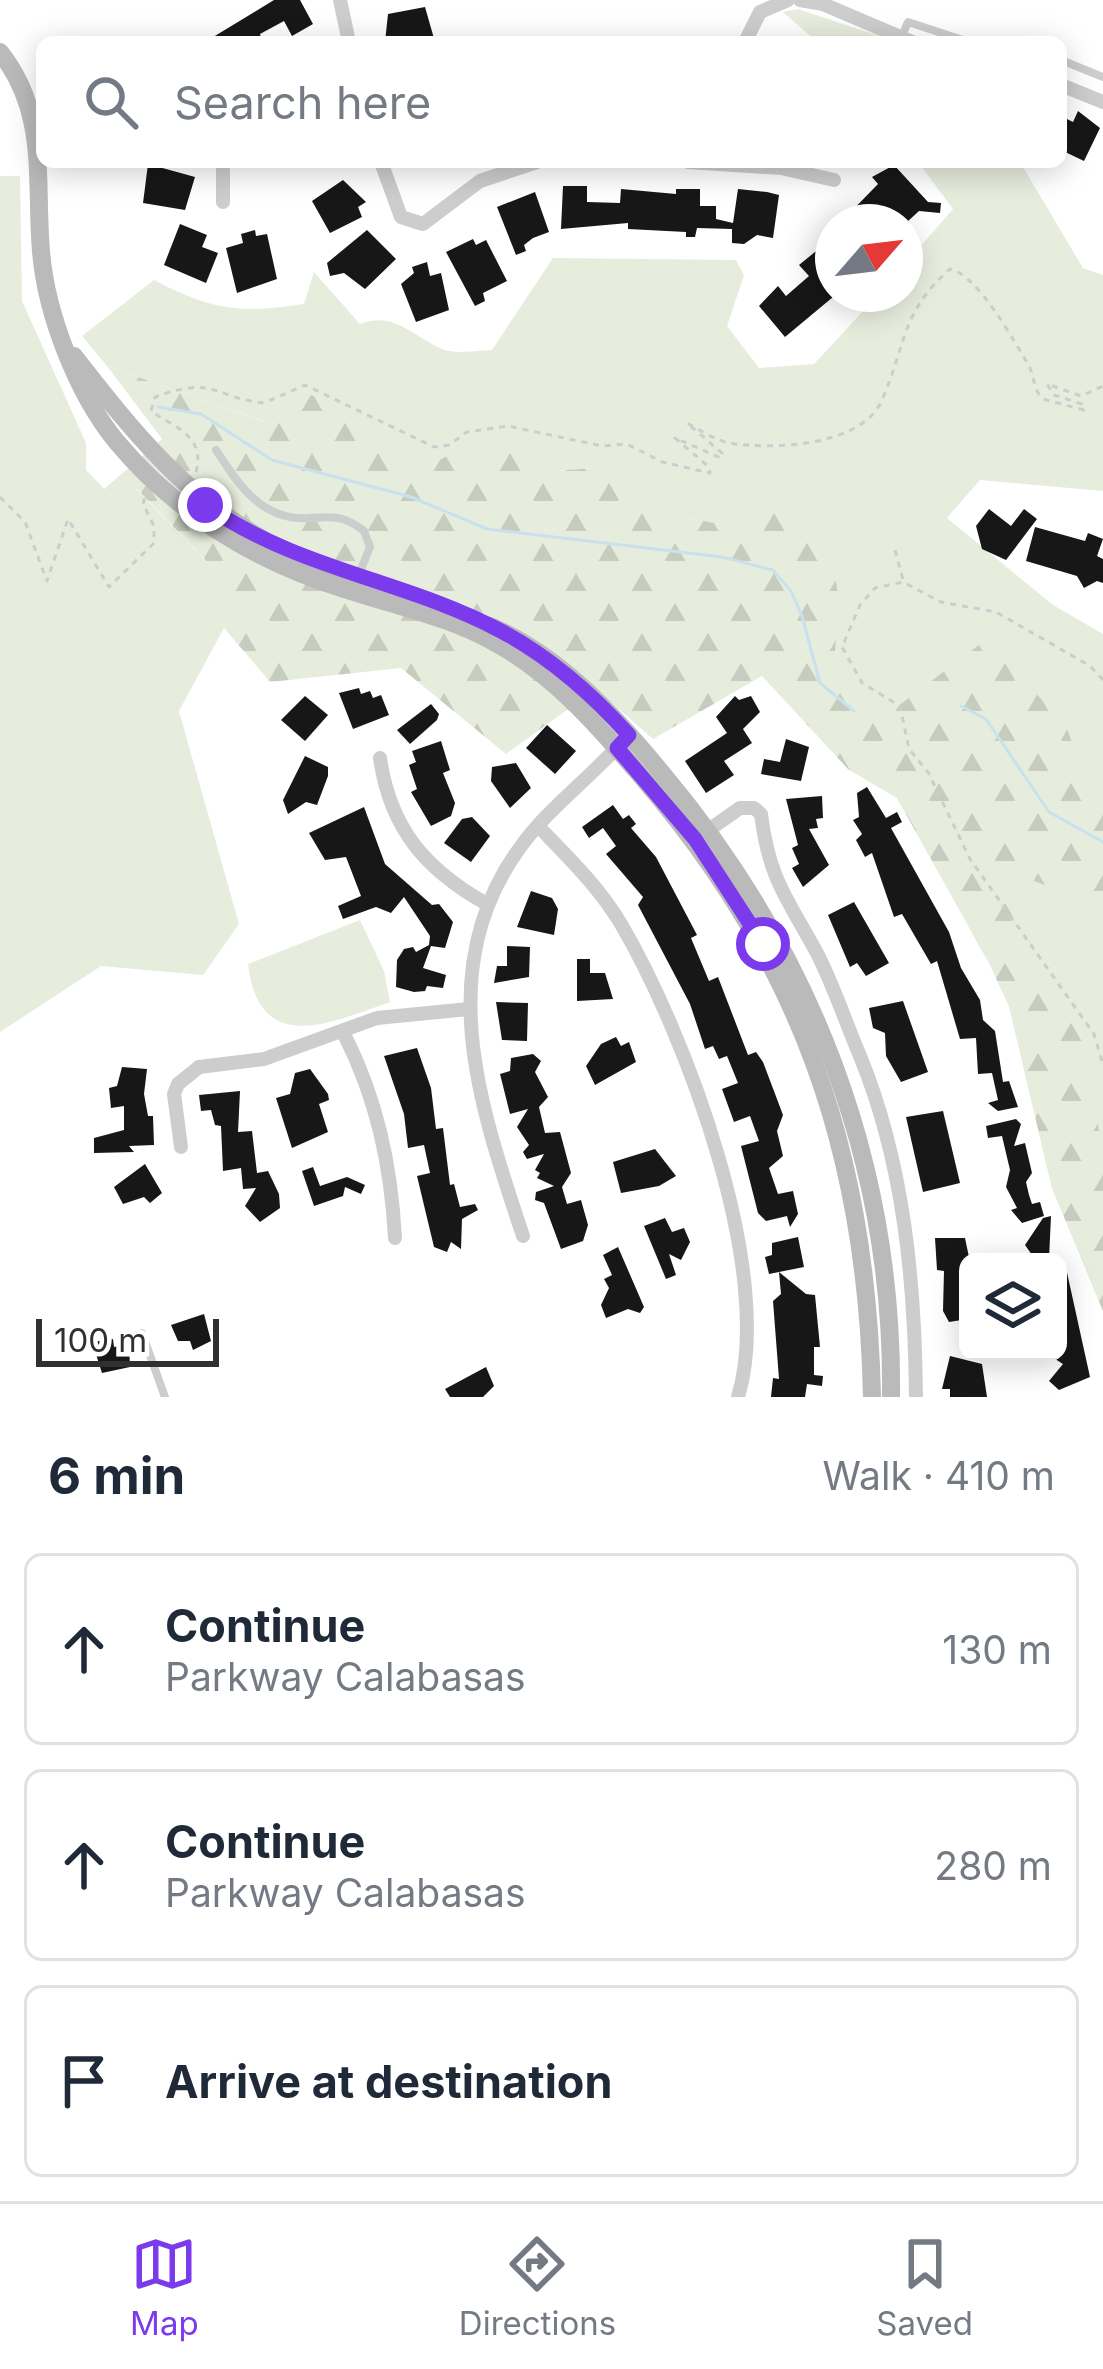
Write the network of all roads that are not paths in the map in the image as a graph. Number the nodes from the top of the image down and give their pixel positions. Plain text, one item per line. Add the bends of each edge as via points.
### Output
1 (340, 0) edge
2 (788, 0) edge
3 (800, 0) edge
4 (345, 36) edge
5 (749, 36) edge
6 (898, 36) edge
7 (907, 36) edge
8 (951, 36) edge
9 (0, 52) edge
10 (1067, 62) edge
11 (1103, 76) edge
12 (1067, 87) edge
13 (1103, 102) edge
14 (36, 131) edge
15 (40, 168) edge
16 (223, 168) edge
17 (383, 168) edge
18 (519, 168) edge
19 (773, 168) edge
20 (834, 180) dead end
21 (223, 202) dead end
22 (216, 450) dead end
23 (172, 486) junction
24 (357, 578) junction
25 (623, 741) junction
26 (380, 758) dead end
27 (538, 826) junction
28 (702, 834) junction
29 (485, 903) junction
30 (469, 1009) junction
31 (344, 1034) junction
32 (181, 1147) dead end
33 (523, 1236) dead end
34 (395, 1238) dead end
35 (142, 1333) dead end
36 (165, 1397) edge
37 (738, 1397) edge
38 (872, 1397) edge
39 (891, 1397) edge
40 (916, 1397) edge

1 - 4 street
2 - 5 street via 760,12
3 - 6 street
7 - 8 lane via 908,22
9 - 14 street
10 - 11 lane
12 - 13 street
15 - 23 street via 41,252 70,352 108,416
16 - 21 street
17 - 18 street via 401,217 423,224 479,181
19 - 20 street
22 - 24 lane via 264,508 333,514 364,531 370,547
23 - 24 street via 237,527
23 - 25 street via 224,537 290,570 495,642
24 - 25 street via 500,630 553,664
25 - 27 street
25 - 28 street
26 - 29 street via 388,800 408,840 445,880
27 - 29 street
27 - 37 street via 620,922 716,1138 746,1298
28 - 38 street via 763,944 828,1097 867,1273
28 - 39 street via 800,978 854,1117 881,1234
28 - 40 street via 740,808 761,814 774,882 820,960 863,1063 904,1223
29 - 30 street via 472,947
30 - 31 street via 377,1018
30 - 33 street via 480,1085
31 - 32 street via 185,1076 174,1094
31 - 34 street via 379,1117
35 - 36 lane

